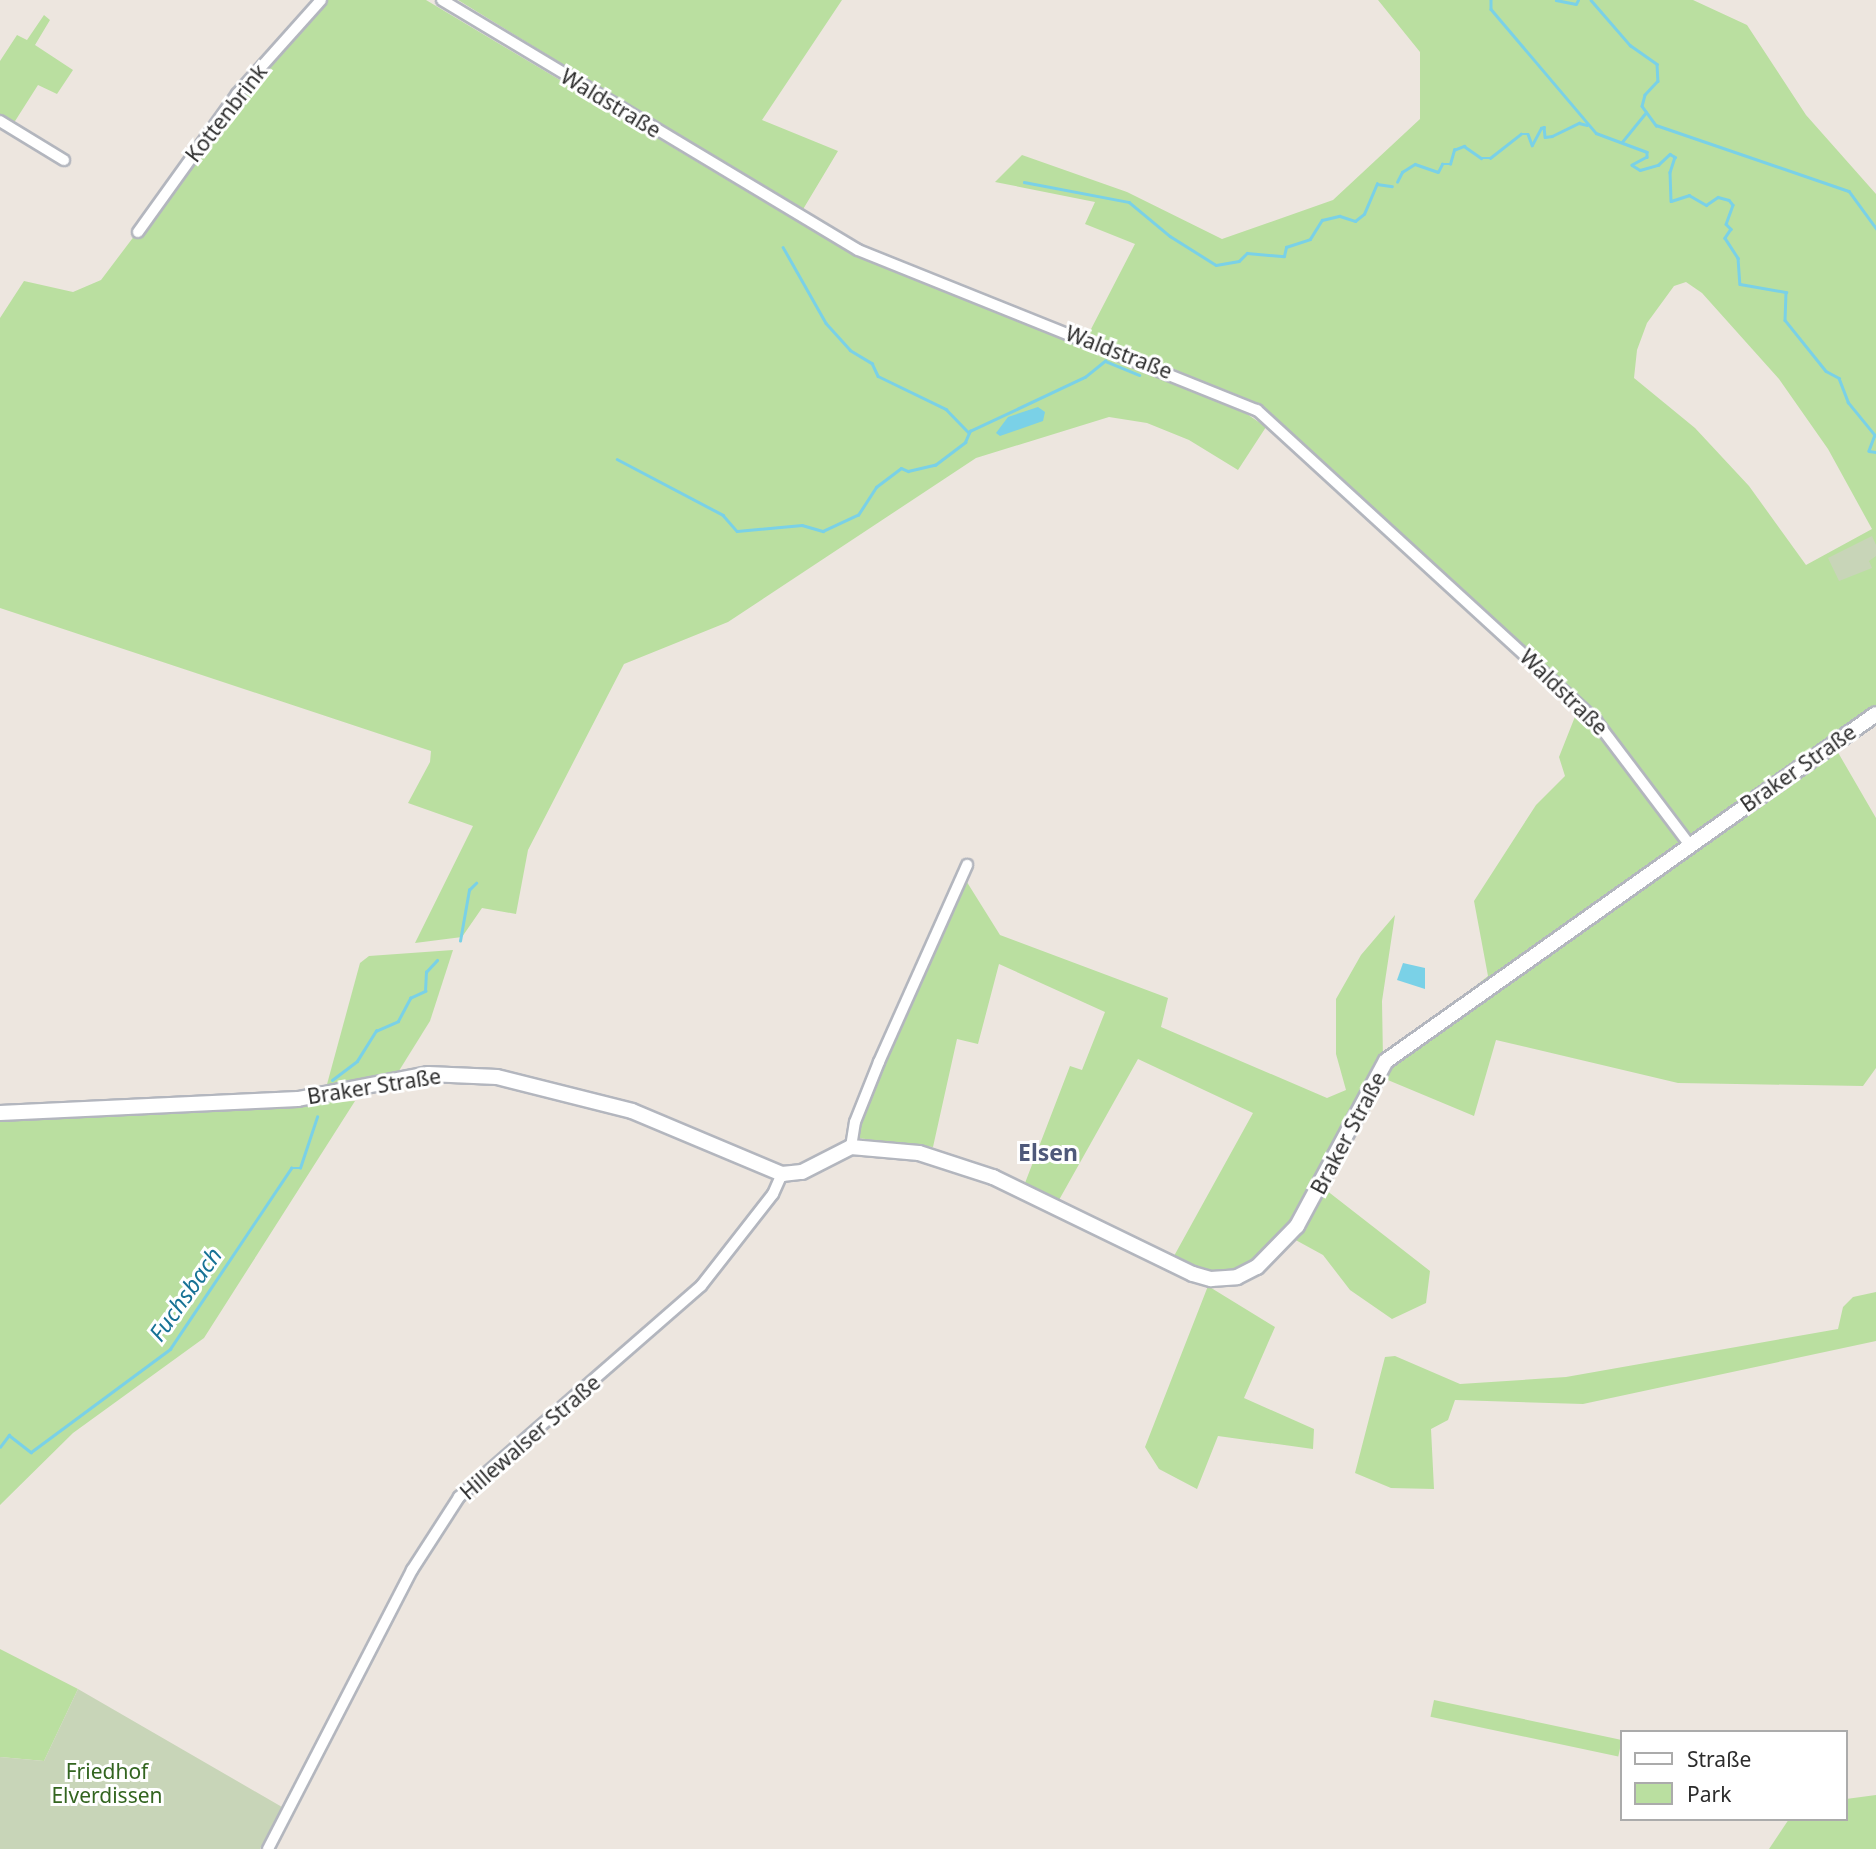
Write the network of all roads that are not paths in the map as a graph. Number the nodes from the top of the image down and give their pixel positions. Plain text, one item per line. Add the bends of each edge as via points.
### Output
1 (321, 0) edge
2 (442, 0) edge
3 (0, 121) edge
4 (64, 160) dead end
5 (138, 232) dead end
6 (1876, 713) edge
7 (1689, 844) junction
8 (967, 865) dead end
9 (0, 1113) edge
10 (851, 1147) junction
11 (782, 1174) junction
12 (268, 1849) edge

1 - 5 street, Kottenbrink via 237,94
2 - 7 street, Waldstraße via 858,250 1257,410 1597,721
3 - 4 street
6 - 7 main road, Braker Straße
7 - 10 main road, Braker Straße via 1386,1061 1297,1226 1257,1266 1237,1277 1211,1279 1193,1273 972,1169 892,1147
8 - 10 street via 879,1062 855,1122
9 - 11 main road, Braker Straße via 298,1099 428,1074 468,1074 536,1084 632,1111
10 - 11 main road, Braker Straße via 802,1172
11 - 12 street, Hillewalser Straße via 773,1194 701,1286 459,1497 412,1570

